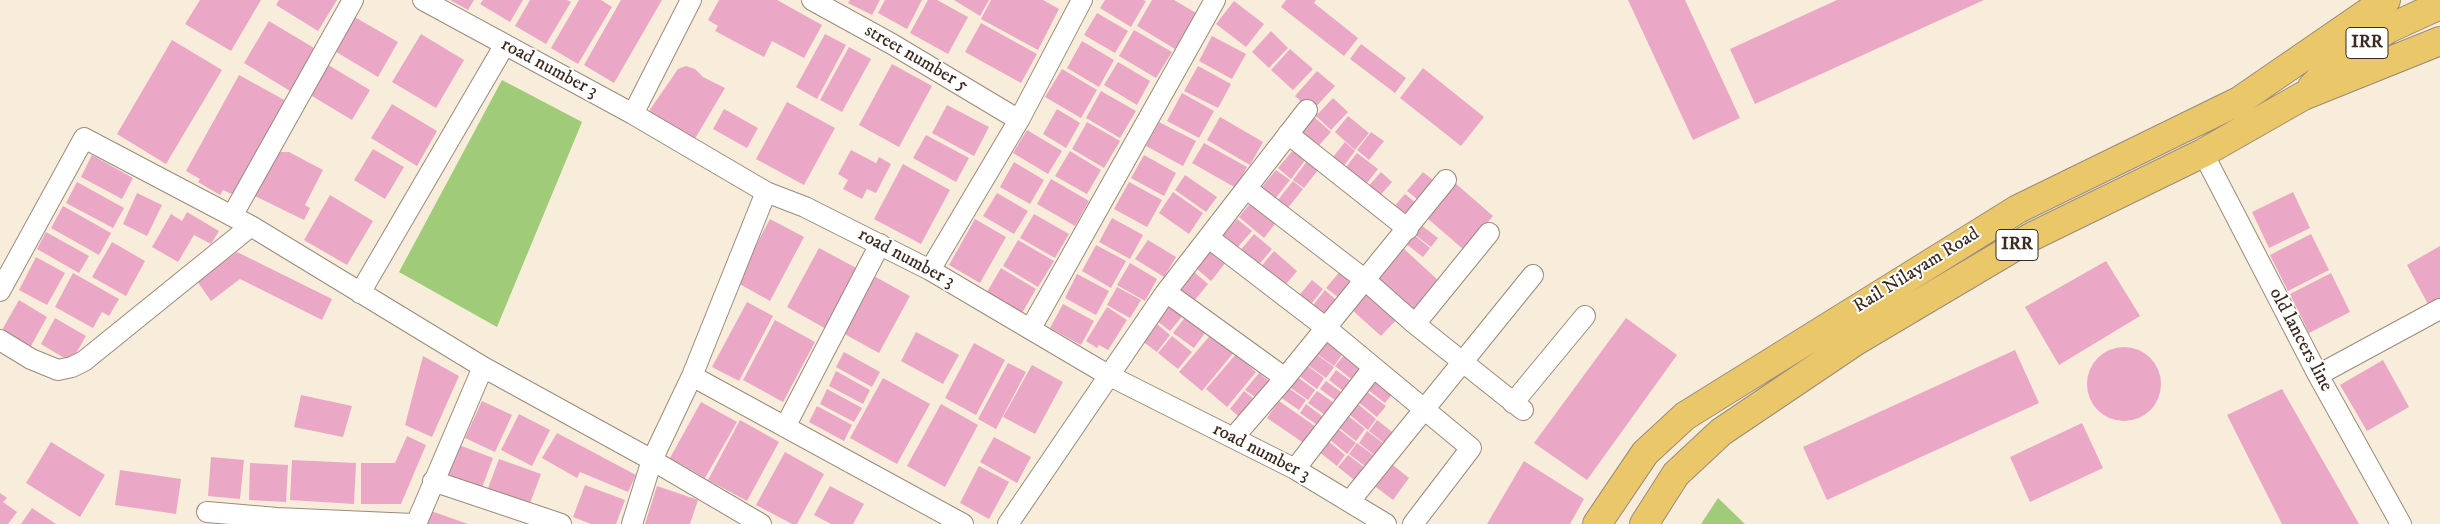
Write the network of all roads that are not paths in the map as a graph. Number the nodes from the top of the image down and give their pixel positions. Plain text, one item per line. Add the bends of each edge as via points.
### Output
1 (353, 0) edge
2 (422, 0) edge
3 (691, 0) edge
4 (812, 0) edge
5 (1082, 0) edge
6 (1215, 0) edge
7 (2378, 2) edge
8 (2440, 5) edge
9 (2440, 41) edge
10 (504, 46) junction
11 (2303, 96) junction
12 (1307, 110) dead end
13 (633, 114) junction
14 (1019, 120) junction
15 (1288, 134) junction
16 (2203, 153) junction
17 (1446, 180) dead end
18 (1247, 189) junction
19 (766, 192) junction
20 (232, 216) junction
21 (251, 226) junction
22 (1408, 229) junction
23 (1488, 233) dead end
24 (1208, 238) junction
25 (880, 244) junction
26 (930, 270) junction
27 (1533, 274) dead end
28 (1364, 279) junction
29 (0, 291) edge
30 (360, 292) junction
31 (1166, 292) junction
32 (2440, 309) edge
33 (1585, 316) dead end
34 (1415, 324) junction
35 (1325, 327) junction
36 (1031, 328) junction
37 (0, 340) edge
38 (1464, 361) junction
39 (483, 366) junction
40 (1373, 368) junction
41 (1108, 374) junction
42 (2318, 375) junction
43 (692, 376) junction
44 (1285, 378) junction
45 (1424, 410) junction
46 (785, 427) junction
47 (1233, 438) junction
48 (652, 460) junction
49 (1295, 469) junction
50 (433, 481) junction
51 (1350, 501) junction
52 (207, 512) dead end
53 (276, 521) edge
54 (754, 522) edge
55 (414, 524) edge
56 (561, 524) edge
57 (632, 524) edge
58 (963, 524) edge
59 (1008, 524) edge
60 (1386, 524) edge
61 (1413, 524) edge
62 (1597, 524) edge
63 (1644, 524) edge
64 (2401, 524) edge

1 - 20 street
2 - 10 street, road number 3
3 - 13 street
4 - 14 street, street number 5
5 - 14 street
6 - 36 street
7 - 62 main road, Rail Nilayam Road / IRR via 2239,101 2018,209 1685,416 1645,453
8 - 11 main road, Rail Nilayam Road / IRR via 2388,30 2338,61
9 - 11 main road, Rail Nilayam Road / IRR
10 - 13 street, road number 3
10 - 30 street
11 - 16 main road, Rail Nilayam Road / IRR
12 - 15 street
13 - 19 street, road number 3
14 - 26 street
15 - 18 street
15 - 22 street
16 - 42 street, old lancers line
16 - 63 main road, Rail Nilayam Road / IRR via 2033,236 1856,341 1721,432 1676,474
17 - 22 street
18 - 24 street
18 - 28 street
19 - 25 street, road number 3 via 805,207
19 - 43 street
20 - 21 street
20 - 29 street via 84,138
21 - 30 street
21 - 37 street via 72,368 58,370 31,359
22 - 28 street
23 - 34 street
24 - 31 street
24 - 35 street
25 - 26 street, road number 3
25 - 46 street
26 - 36 street, road number 3
27 - 38 street
28 - 34 street
28 - 35 street
30 - 39 street
31 - 41 street
31 - 44 street
32 - 42 street
33 - 38 street via 1518,406
34 - 38 street
35 - 40 street
35 - 44 street
36 - 41 street, road number 3
38 - 45 street
39 - 48 street
39 - 50 street
40 - 45 street
40 - 49 street
41 - 47 street, road number 3
41 - 59 street
42 - 64 street, old lancers line
43 - 46 street
43 - 48 street
44 - 47 street
45 - 51 street
45 - 61 street via 1471,448
46 - 58 street
47 - 49 street, road number 3
48 - 54 street
48 - 57 street
49 - 51 street, road number 3
50 - 55 street
50 - 56 street
51 - 60 street, road number 3
52 - 53 street
53 - 55 street

